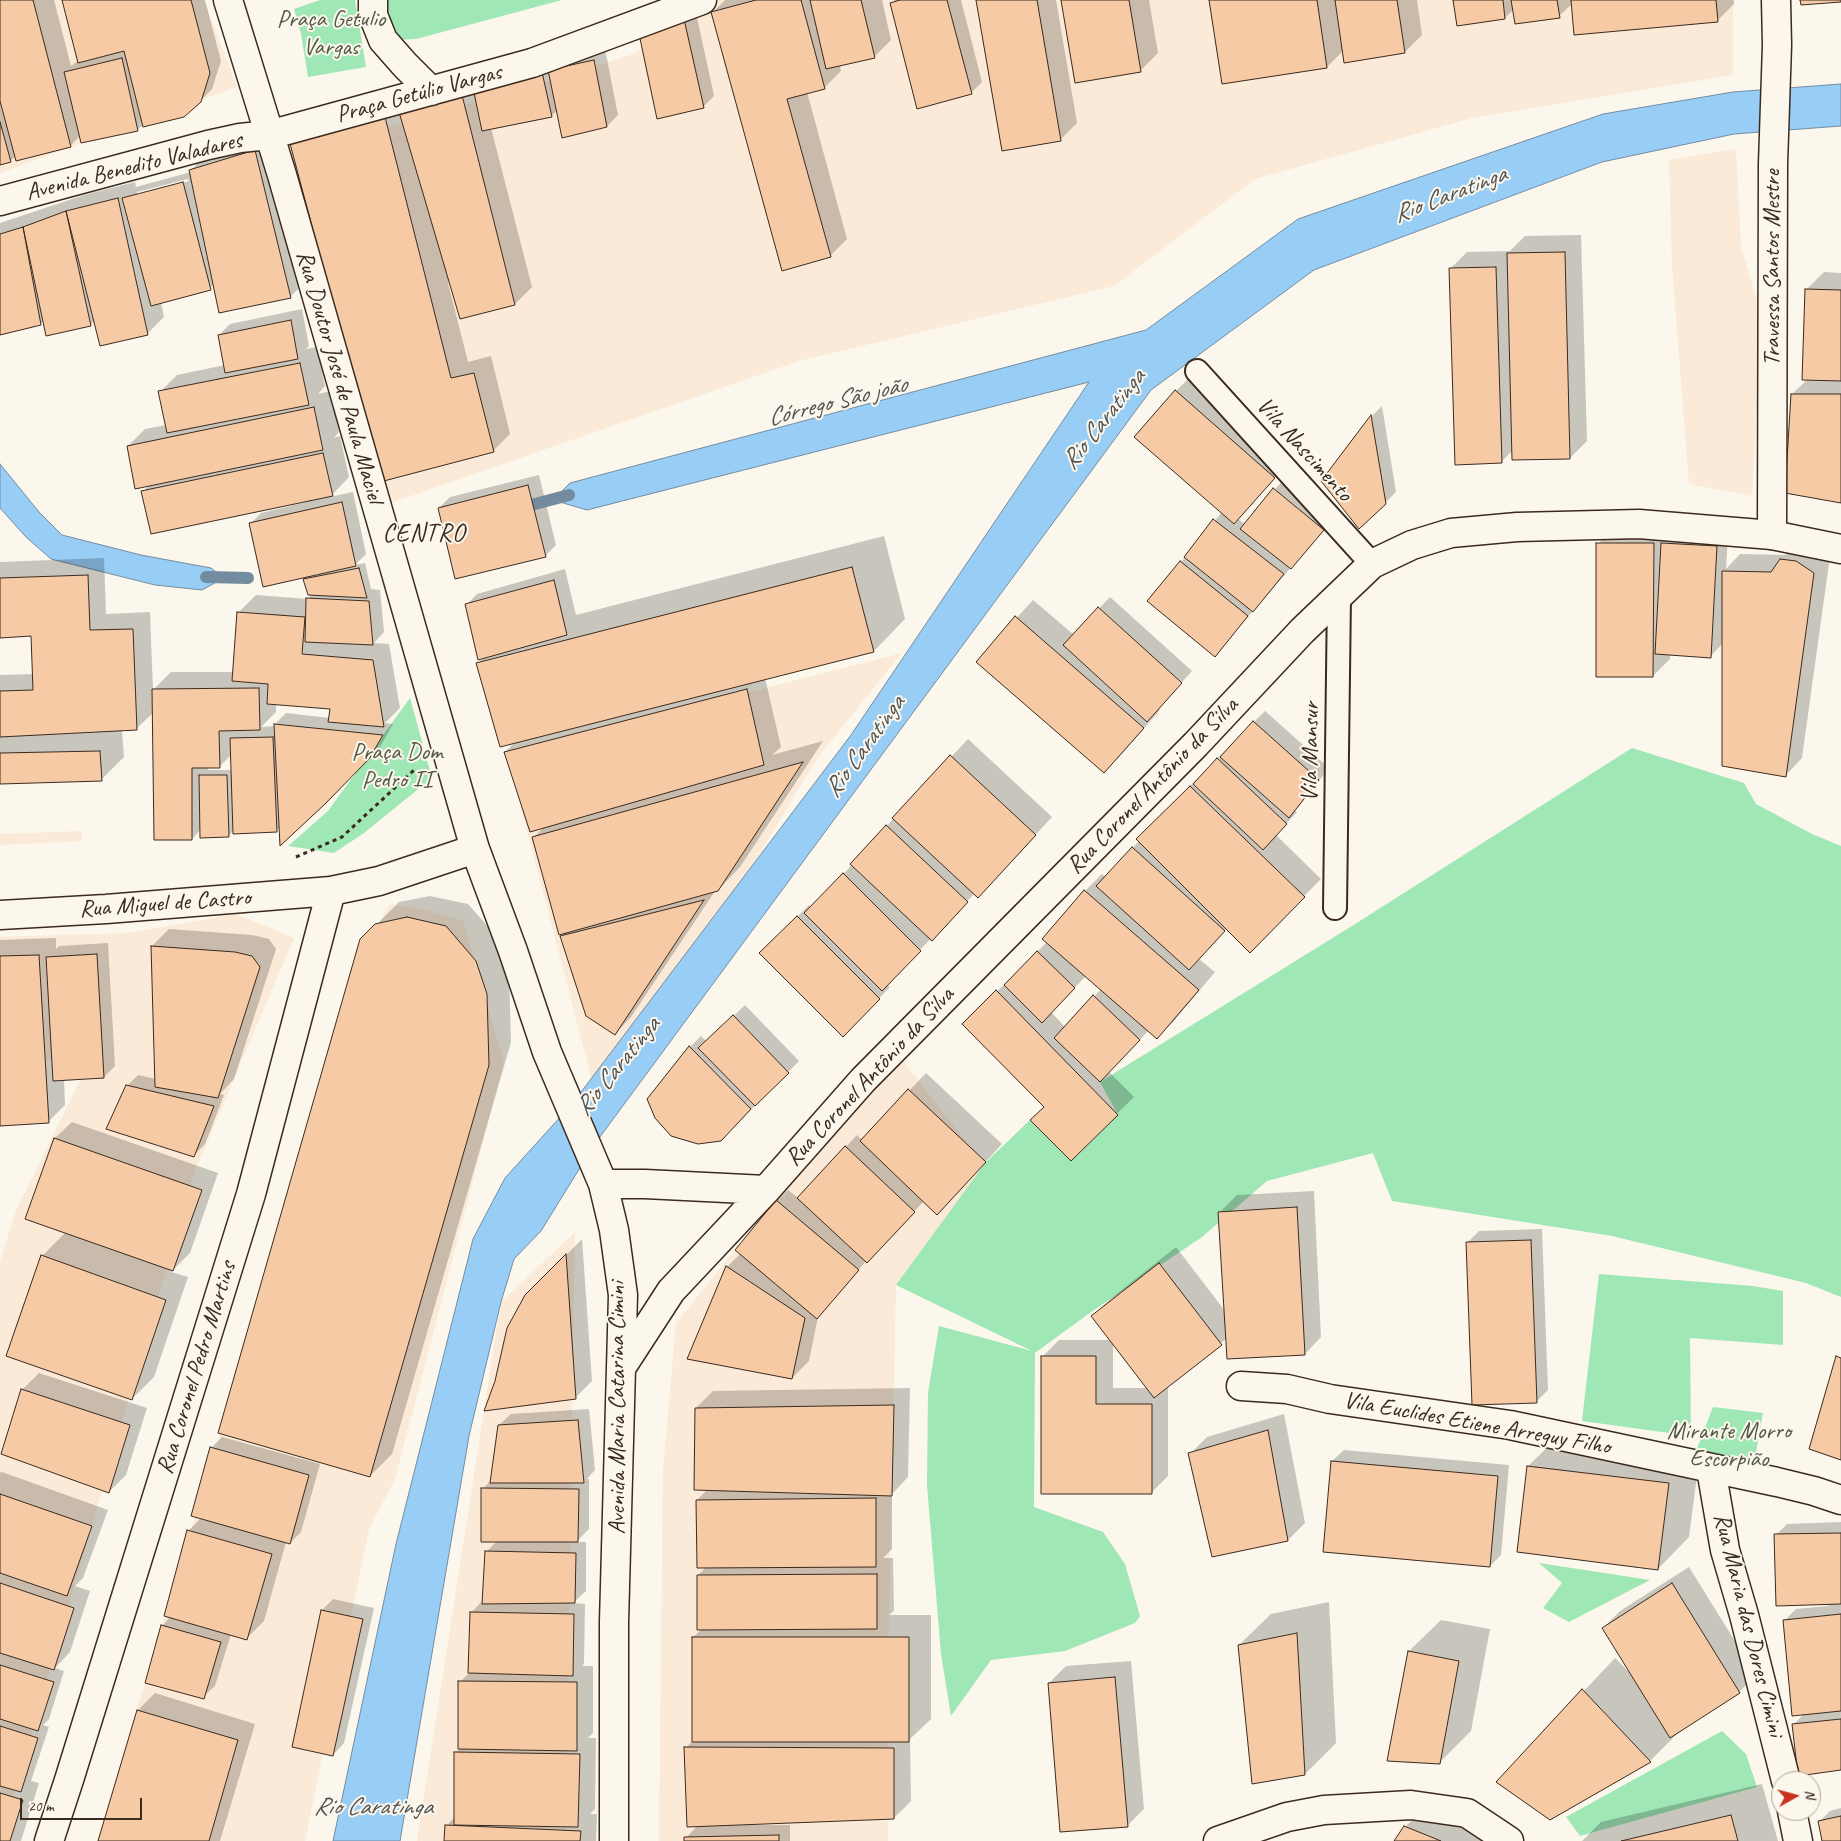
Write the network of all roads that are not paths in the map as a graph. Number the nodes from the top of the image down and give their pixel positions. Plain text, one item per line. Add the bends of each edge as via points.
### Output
1 (229, 0) edge
2 (373, 0) edge
3 (641, 0) edge
4 (702, 0) edge
5 (1776, 0) edge
6 (628, 27) junction
7 (431, 91) junction
8 (269, 135) junction
9 (0, 201) edge
10 (1197, 371) dead end
11 (1772, 535) junction
12 (1841, 549) edge
13 (1372, 564) junction
14 (1339, 596) junction
15 (475, 850) junction
16 (331, 891) junction
17 (1335, 908) dead end
18 (0, 915) edge
19 (603, 1184) junction
20 (766, 1190) junction
21 (621, 1368) junction
22 (1241, 1386) dead end
23 (1711, 1469) junction
24 (1841, 1500) edge
25 (1784, 1771) edge
26 (1794, 1821) edge
27 (49, 1841) edge
28 (614, 1841) edge
29 (1218, 1841) edge
30 (1509, 1841) edge
31 (1798, 1841) edge

1 - 8 main road
2 - 7 main road via 373,15 383,40 404,66
3 - 6 main road
4 - 6 main road, Praça Getúlio Vargas
5 - 11 main road, Travessa Santos Mestre
6 - 7 main road, Praça Getúlio Vargas via 532,63
7 - 8 main road, Praça Getúlio Vargas
8 - 9 main road, Avenida Benedito Valadares via 208,145
8 - 15 main road, Rua Doutor José de Paula Maciel
10 - 13 lane, Vila Nascimento
11 - 12 main road, Rua Coronel Antônio da Silva
11 - 13 main road, Rua Coronel Antônio da Silva via 1639,524 1517,527 1451,533 1412,544
13 - 14 main road, Rua Coronel Antônio da Silva
14 - 17 lane, Vila Mansur
14 - 20 main road, Rua Coronel Antônio da Silva via 862,1080
15 - 16 main road, Rua Miguel de Castro via 379,881
15 - 19 main road, Avenida Maria Catarina Cimini via 547,1052
16 - 18 main road, Rua Miguel de Castro
16 - 27 main road, Rua Coronel Pedro Martins via 251,1194
19 - 20 main road
19 - 21 main road, Avenida Maria Catarina Cimini via 614,1230 623,1295
20 - 21 main road, Rua Coronel Antônio da Silva via 671,1291
21 - 28 main road, Avenida Maria Catarina Cimini via 614,1622
22 - 23 main road, Vila Euclides Etiene Arreguy Filho via 1287,1389 1330,1399 1510,1425
23 - 24 main road, Vila Euclides Etiene Arreguy Filho via 1777,1482
23 - 25 main road, Rua Maria das Dores Cimini via 1726,1550
26 - 31 main road
29 - 30 main road via 1287,1816 1324,1810 1411,1805 1467,1813

